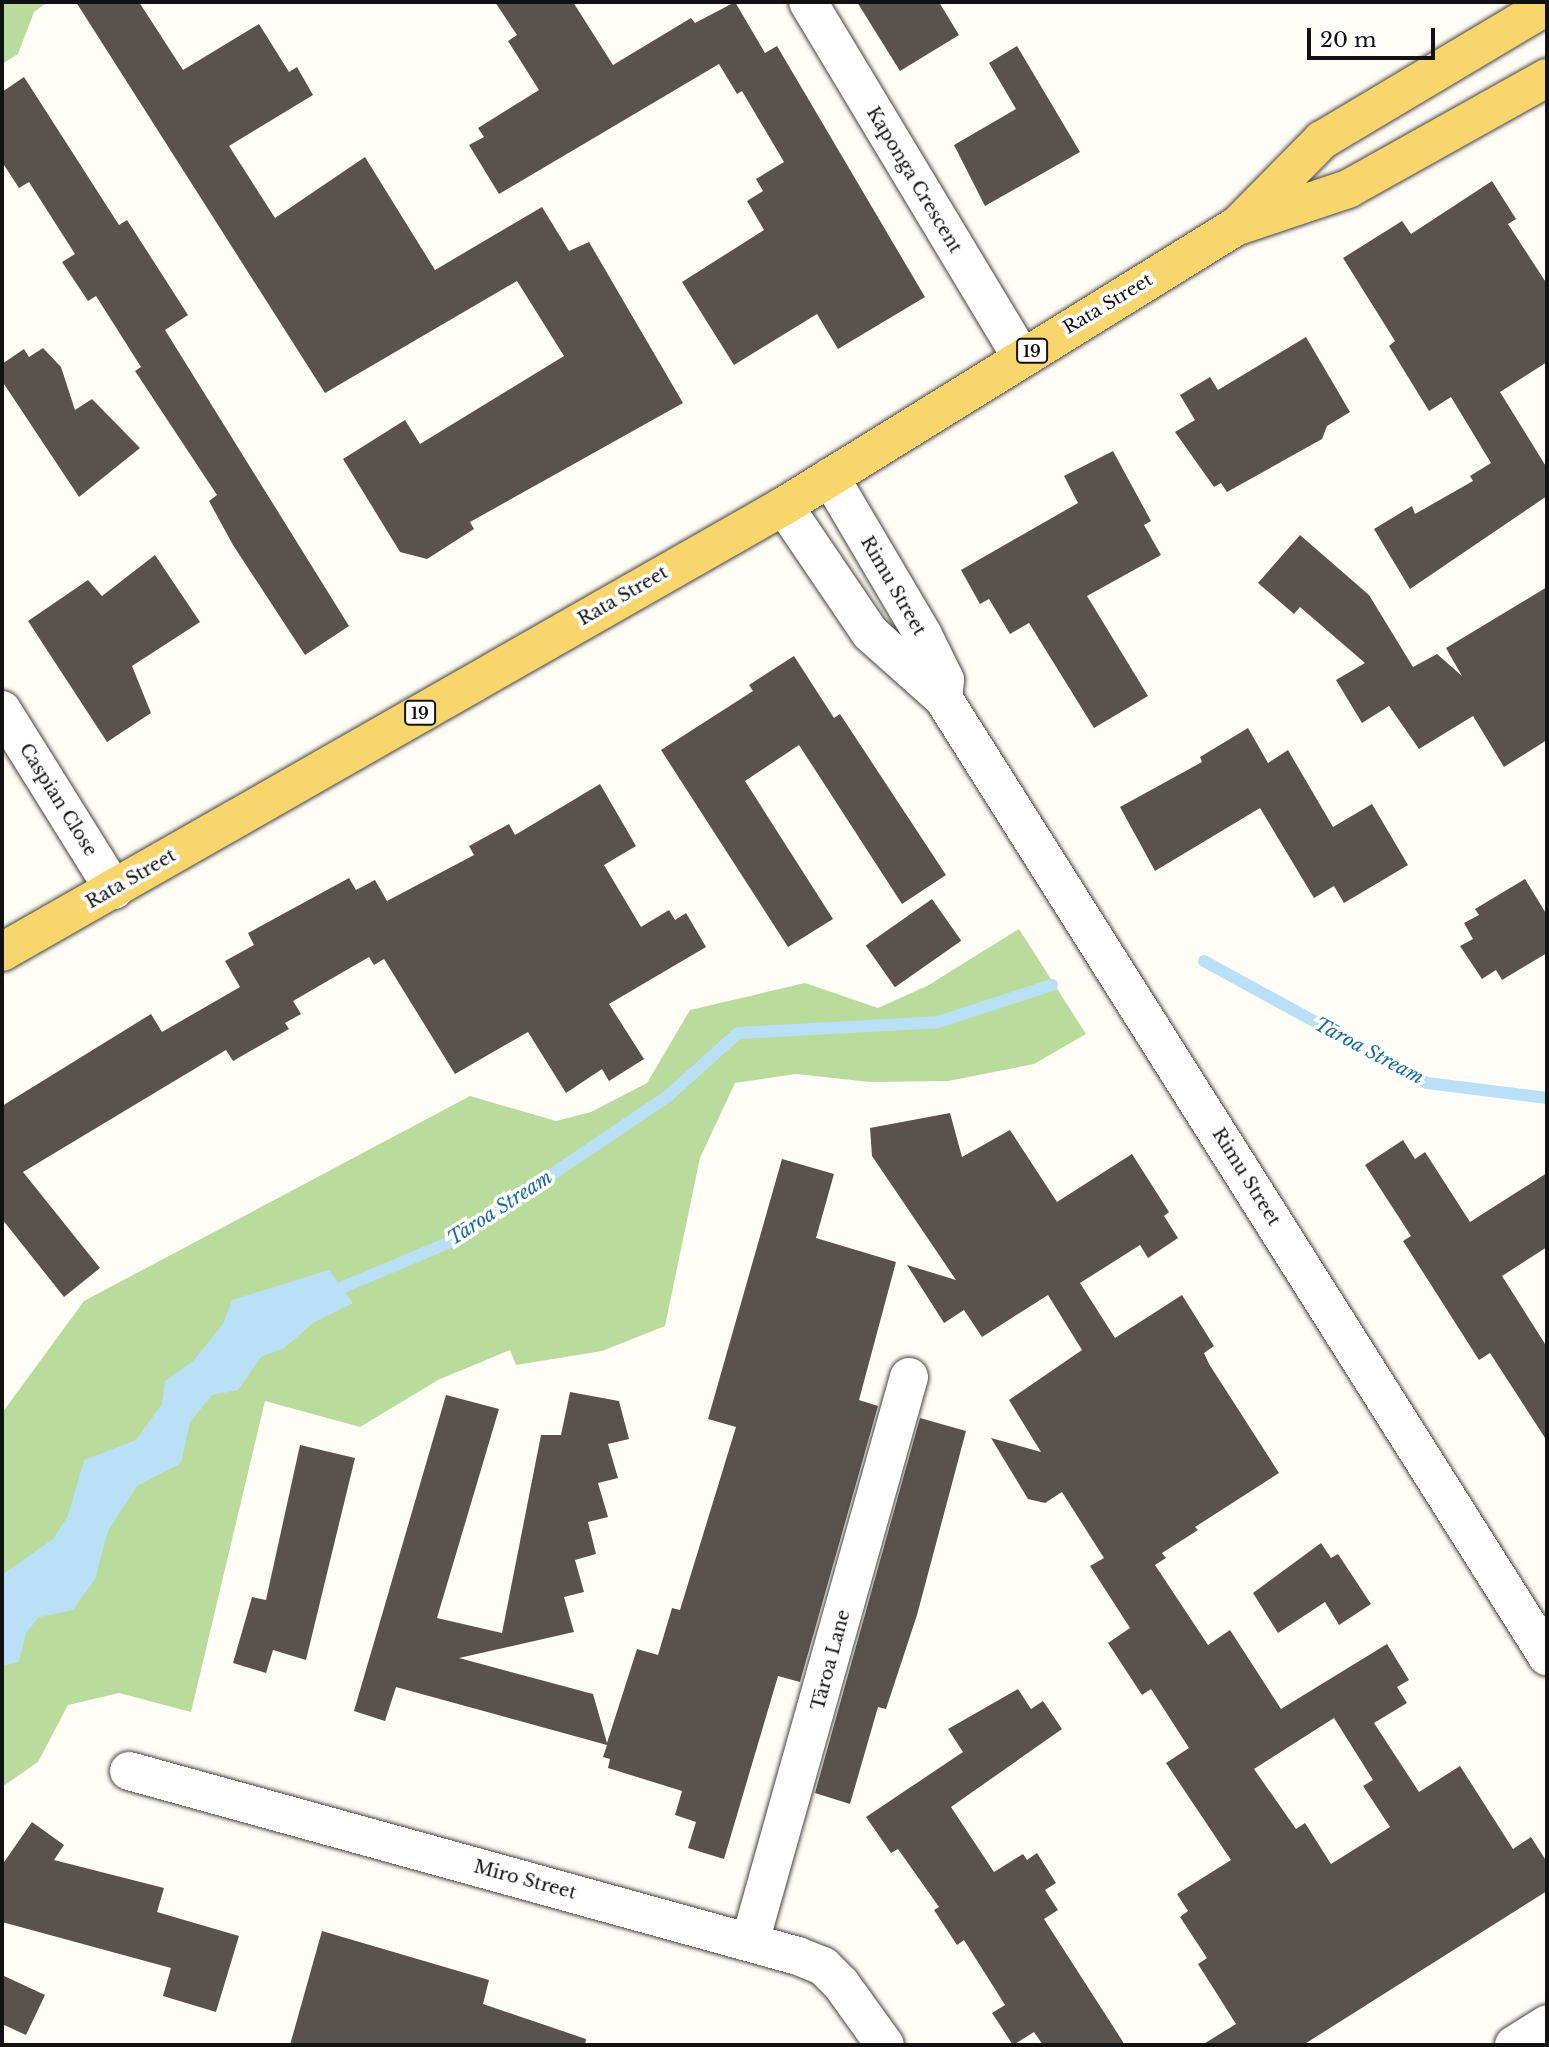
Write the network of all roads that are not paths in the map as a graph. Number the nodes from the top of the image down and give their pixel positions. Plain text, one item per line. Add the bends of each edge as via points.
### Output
1 (808, 2) edge
2 (1547, 6) edge
3 (1547, 78) edge
4 (1235, 227) junction
5 (1021, 358) junction
6 (830, 477) junction
7 (784, 506) junction
8 (943, 698) junction
9 (2, 710) edge
10 (114, 890) junction
11 (2, 952) edge
12 (909, 1377) dead end
13 (1547, 1656) edge
14 (130, 1771) dead end
15 (750, 1942) junction
16 (1547, 2024) edge
17 (885, 2045) edge
18 (1514, 2045) edge

1 - 5 street, Kaponga Crescent
2 - 4 main road, Rata Street / 19 via 1322,140
3 - 4 main road, Rata Street / 19 via 1348,189
4 - 5 main road, Rata Street / 19
5 - 6 main road, Rata Street / 19
6 - 7 main road, Rata Street / 19
6 - 8 street, Rimu Street via 923,635 945,680
7 - 8 street, Rimu Street via 870,633
7 - 10 main road, Rata Street / 19
8 - 13 street, Rimu Street
9 - 10 street, Caspian Close
10 - 11 main road, Rata Street / 19
12 - 15 street, Tāroa Lane
14 - 15 street, Miro Street
15 - 17 street, Miro Street via 822,1966
16 - 18 street

